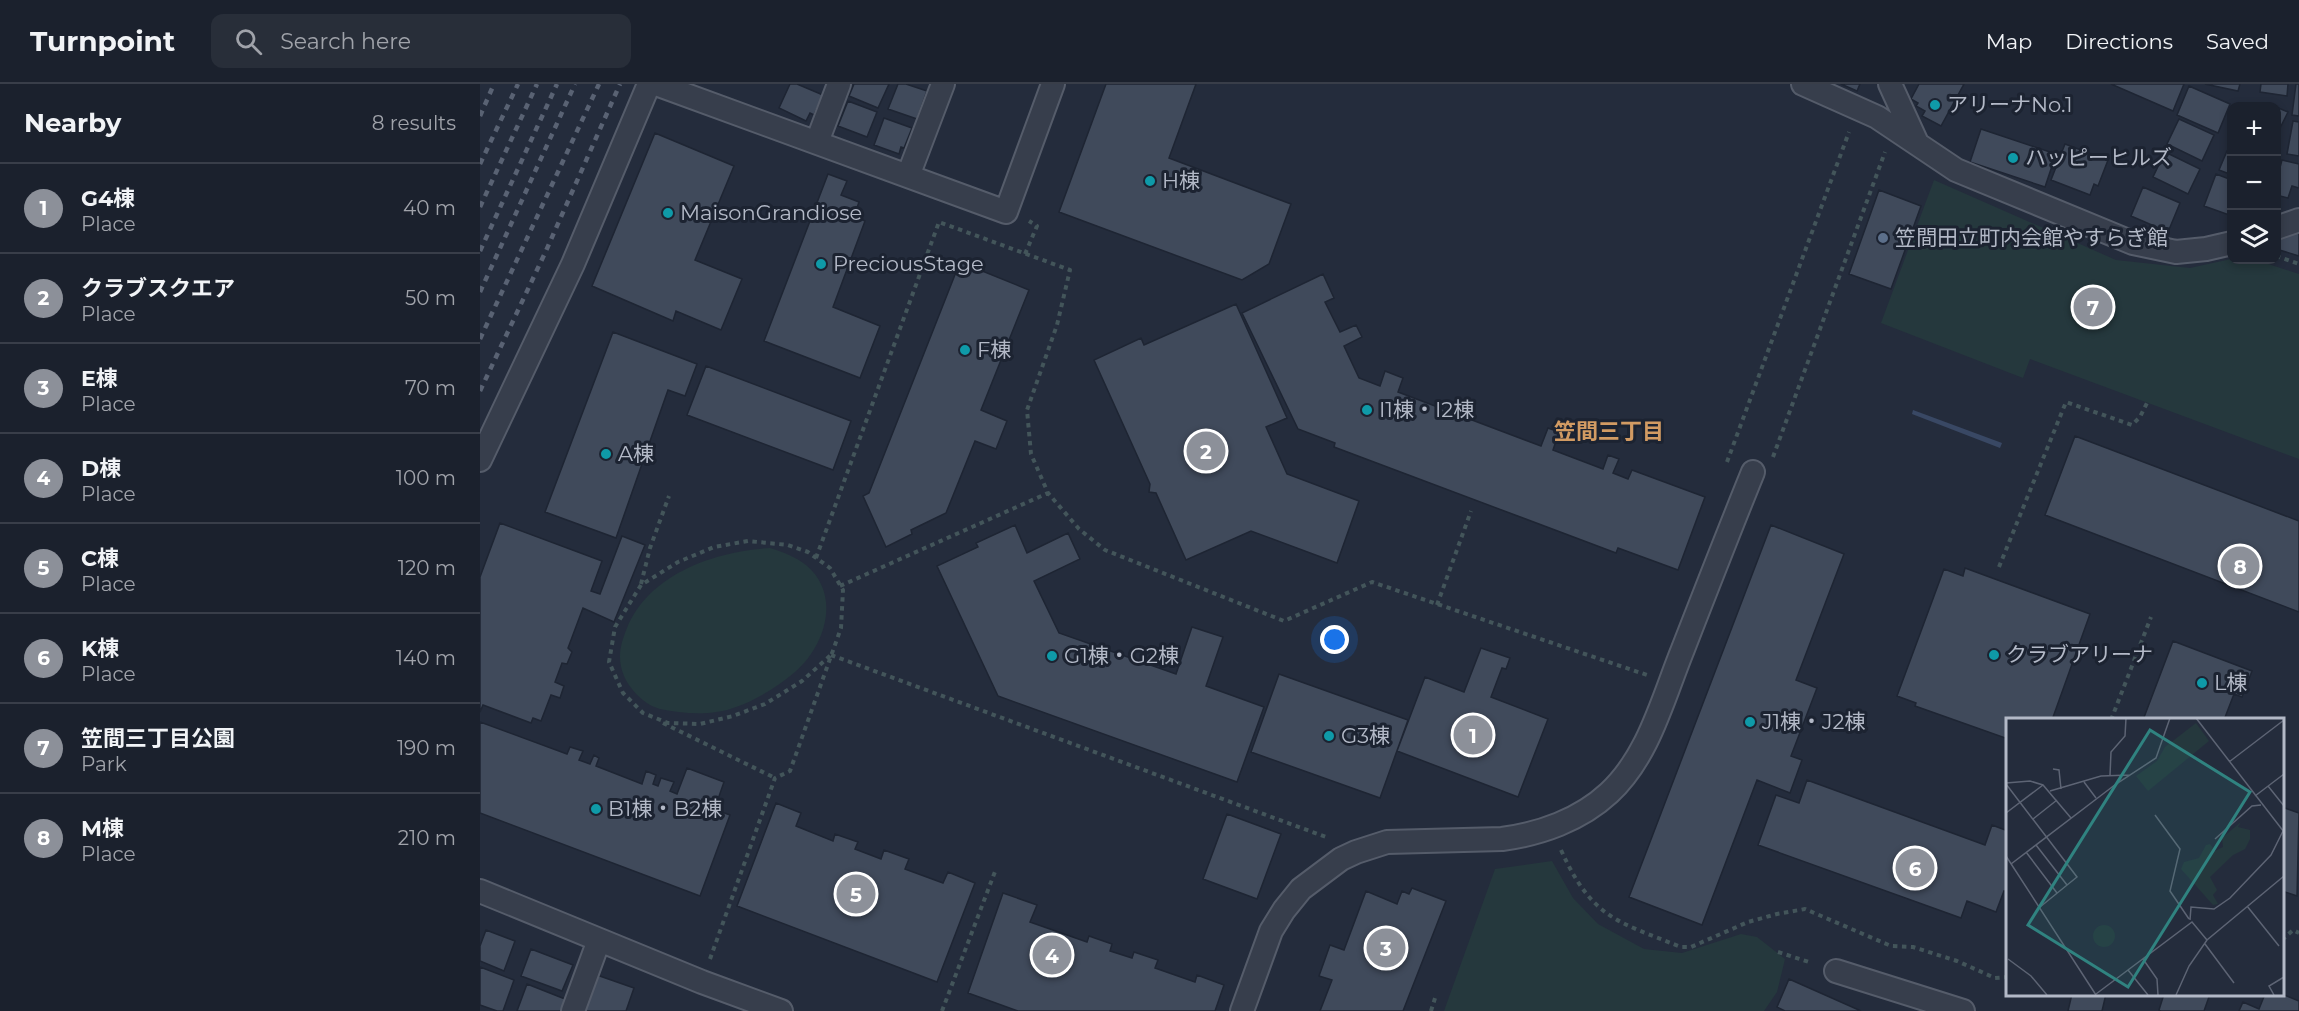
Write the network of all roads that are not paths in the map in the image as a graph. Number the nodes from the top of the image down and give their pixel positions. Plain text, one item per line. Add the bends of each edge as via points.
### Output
1 (649, 84) edge
2 (656, 84) edge
3 (839, 84) edge
4 (943, 84) edge
5 (1053, 84) edge
6 (1803, 84) edge
7 (1890, 84) edge
8 (1911, 138) junction
9 (817, 142) junction
10 (908, 176) junction
11 (2299, 220) edge
12 (2281, 227) edge
13 (2227, 244) edge
14 (480, 460) edge
15 (1762, 468) road end
16 (480, 891) edge
17 (599, 940) junction
18 (1836, 971) road end
19 (730, 1002) edge
20 (573, 1011) edge
21 (781, 1011) edge
22 (1242, 1011) edge
23 (1963, 1011) edge

1 - 14 street via 573,264
2 - 9 street
3 - 9 street
4 - 10 street
5 - 10 street via 1006,212
6 - 8 street via 1877,117
7 - 8 street
8 - 13 street via 1956,170 2133,243 2176,252
9 - 10 street
11 - 12 street
15 - 22 street via 1641,752 1608,794 1547,829 1519,836 1387,842 1341,859 1301,889 1284,910 1271,931
16 - 17 street
17 - 19 street via 702,982
17 - 20 street
18 - 23 street
19 - 21 street

